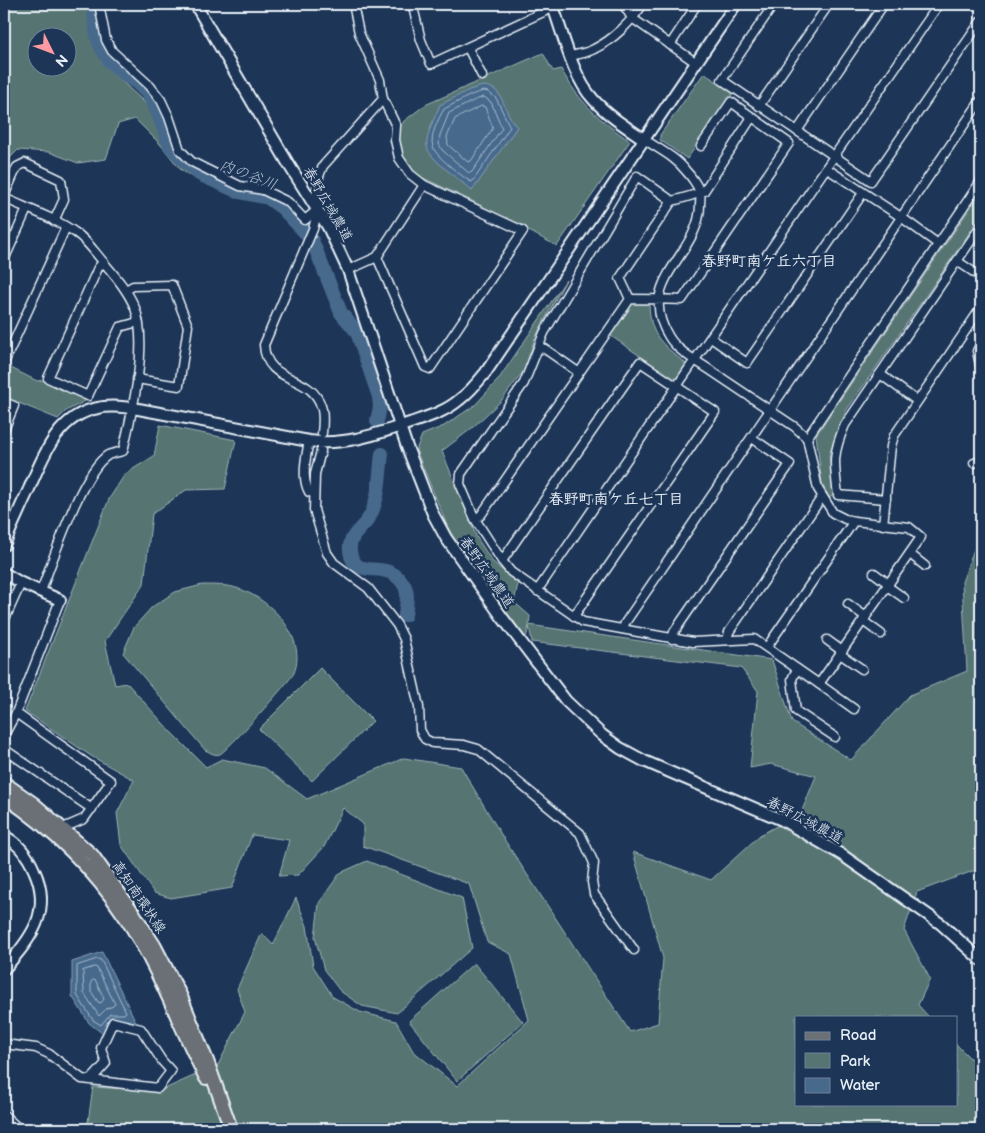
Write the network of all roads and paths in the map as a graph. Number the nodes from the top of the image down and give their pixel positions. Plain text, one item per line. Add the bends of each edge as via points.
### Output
1 (99, 4) edge
2 (195, 4) edge
3 (353, 4) edge
4 (416, 4) edge
5 (623, 4) edge
6 (643, 4) edge
7 (697, 4) edge
8 (736, 4) edge
9 (774, 4) edge
10 (829, 4) edge
11 (884, 4) edge
12 (939, 4) edge
13 (553, 5) edge
14 (632, 18) junction
15 (981, 21) edge
16 (670, 45) junction
17 (468, 48) junction
18 (571, 56) junction
19 (695, 62) junction
20 (482, 76) dead end
21 (383, 99) junction
22 (981, 100) edge
23 (759, 106) junction
24 (752, 117) junction
25 (797, 131) junction
26 (644, 139) junction
27 (700, 146) dead end
28 (834, 156) junction
29 (826, 168) junction
30 (981, 181) edge
31 (424, 185) junction
32 (700, 193) junction
33 (863, 193) junction
34 (4, 197) edge
35 (672, 201) junction
36 (27, 209) junction
37 (318, 209) junction
38 (901, 217) junction
39 (54, 221) junction
40 (66, 226) junction
41 (981, 226) edge
42 (938, 244) junction
43 (377, 256) junction
44 (4, 260) edge
45 (957, 261) junction
46 (103, 262) junction
47 (348, 270) junction
48 (981, 277) edge
49 (126, 290) junction
50 (630, 299) junction
51 (659, 299) junction
52 (981, 308) edge
53 (138, 322) junction
54 (711, 338) junction
55 (981, 344) edge
56 (540, 348) junction
57 (696, 360) junction
58 (4, 363) edge
59 (981, 369) edge
60 (578, 372) junction
61 (880, 374) junction
62 (137, 379) junction
63 (677, 386) junction
64 (918, 401) junction
65 (4, 402) edge
66 (133, 408) junction
67 (770, 411) junction
68 (400, 426) junction
69 (4, 430) edge
70 (322, 433) dead end
71 (752, 438) junction
72 (807, 438) junction
73 (308, 441) junction
74 (321, 451) dead end
75 (314, 493) junction
76 (822, 497) junction
77 (886, 499) junction
78 (475, 519) junction
79 (854, 522) junction
80 (883, 525) junction
81 (4, 545) edge
82 (910, 554) junction
83 (502, 561) junction
84 (925, 566) dead end
85 (4, 573) edge
86 (874, 574) dead end
87 (21, 583) junction
88 (888, 585) junction
89 (41, 591) junction
90 (537, 591) junction
91 (904, 598) dead end
92 (60, 600) joint
93 (848, 604) dead end
94 (574, 616) junction
95 (865, 619) junction
96 (4, 621) edge
97 (623, 629) junction
98 (881, 634) dead end
99 (672, 639) junction
100 (727, 640) junction
101 (827, 640) dead end
102 (767, 647) junction
103 (841, 652) junction
104 (797, 669) junction
105 (862, 669) dead end
106 (819, 684) junction
107 (854, 709) dead end
108 (16, 713) junction
109 (4, 735) edge
110 (835, 738) dead end
111 (4, 749) edge
112 (4, 783) edge
113 (4, 796) edge
114 (92, 808) junction
115 (63, 828) junction
116 (4, 836) edge
117 (634, 950) dead end
118 (981, 960) edge
119 (4, 969) edge
120 (4, 1044) edge
121 (203, 1063) junction
122 (91, 1080) junction
123 (4, 1115) edge
124 (231, 1128) edge
125 (20, 1129) edge

1 - 37 street via 106,40 112,51 161,100 180,150 192,162 240,186 262,190 288,202 305,220
2 - 37 street, 春野広域農道
3 - 21 street via 360,33 380,80
4 - 17 street via 413,7 420,40 431,64
5 - 14 street
6 - 14 street
7 - 16 street
8 - 19 street
9 - 23 street via 722,80
10 - 23 street
11 - 25 street
12 - 28 street
13 - 17 street
13 - 18 street
14 - 16 street
14 - 18 street via 610,39 592,50
15 - 28 street via 871,181
16 - 19 street
17 - 20 street
18 - 26 street via 592,98 612,117
19 - 26 street
21 - 31 street via 396,126 399,158 410,174
21 - 37 street via 323,166 316,199
22 - 38 street
23 - 25 street
24 - 27 street via 731,102
24 - 32 street
24 - 51 street via 789,143 682,300
25 - 28 street
26 - 32 street via 676,160
26 - 68 street via 473,389 439,413
28 - 29 street
29 - 33 street
29 - 54 street
30 - 42 street
31 - 43 street
31 - 43 street via 524,232 430,368 425,367
32 - 35 street
32 - 51 street via 696,229 667,274
33 - 38 street
33 - 54 street via 747,363
34 - 36 street
34 - 39 street via 17,167 25,163 61,180 64,199
35 - 50 street via 620,278
35 - 56 street via 638,176 544,333
36 - 39 street
36 - 44 street
37 - 47 street, 春野広域農道
37 - 70 street via 308,243 264,345 264,356 276,372 306,385 314,393 321,406
38 - 42 street
38 - 67 street
39 - 40 street
40 - 46 street via 78,234
40 - 58 street
41 - 45 street
42 - 72 street
43 - 47 street
45 - 48 street
45 - 61 street
46 - 49 street
46 - 53 street via 48,378 88,396 120,327
47 - 68 street, 春野広域農道
49 - 53 street
49 - 62 street via 134,286 172,285 188,326 179,386
50 - 51 street
50 - 60 street
51 - 57 street via 661,318 669,336 674,344
52 - 64 street
53 - 62 street
54 - 57 street
55 - 59 street via 978,351
56 - 60 street
56 - 78 street via 524,383 460,474 460,484
57 - 63 street
57 - 67 street
60 - 78 street via 481,515
61 - 64 street
61 - 77 street via 845,425 834,462 838,495
62 - 66 street
63 - 83 street via 640,362
63 - 90 street
63 - 94 street via 714,412
64 - 77 street via 894,436
65 - 69 street via 14,406
66 - 73 street
66 - 81 street via 97,408 74,418 56,435 45,451
66 - 89 street via 123,451 109,455 87,481
67 - 71 street
67 - 72 street
68 - 73 street via 352,440
68 - 118 street, 春野広域農道 via 433,514 446,538 502,617 582,718 608,740 644,762 782,820 818,840 942,924
71 - 97 street
71 - 99 street via 790,464
72 - 76 street
73 - 75 street via 306,487
74 - 75 street
75 - 117 street via 314,510 327,552 334,563 378,598 404,639 419,707 420,730 425,739 478,749 580,833 594,863 594,894
76 - 79 street via 834,513
76 - 100 street via 728,632
77 - 80 street
78 - 83 street
79 - 80 street
79 - 102 street
80 - 82 street via 909,527 921,537
82 - 84 street
82 - 88 street
83 - 90 street
85 - 87 street
86 - 88 street
87 - 89 street
87 - 96 street
88 - 91 street
88 - 95 street
89 - 92 street
90 - 94 street
92 - 108 street
93 - 95 street
94 - 97 street via 583,622
95 - 98 street
95 - 103 street
97 - 99 street
99 - 100 street via 693,642
100 - 102 street via 754,639
101 - 103 street
102 - 104 street
103 - 105 street
103 - 106 street
104 - 106 street
104 - 110 street via 792,679 796,712
106 - 107 street
108 - 109 street
108 - 114 street via 111,781
111 - 114 street
112 - 115 main road, 高知南環状線
113 - 121 main road, 高知南環状線 via 56,835 106,890 144,950
114 - 115 street via 84,819
115 - 121 main road, 高知南環状線 via 92,855 114,883 154,945 181,997
116 - 119 street via 31,862 39,880 42,901 32,934
120 - 122 street via 36,1048 82,1079
121 - 124 main road
122 - 122 street via 158,1088 171,1071 141,1029 114,1022 101,1048 106,1062
123 - 125 street

